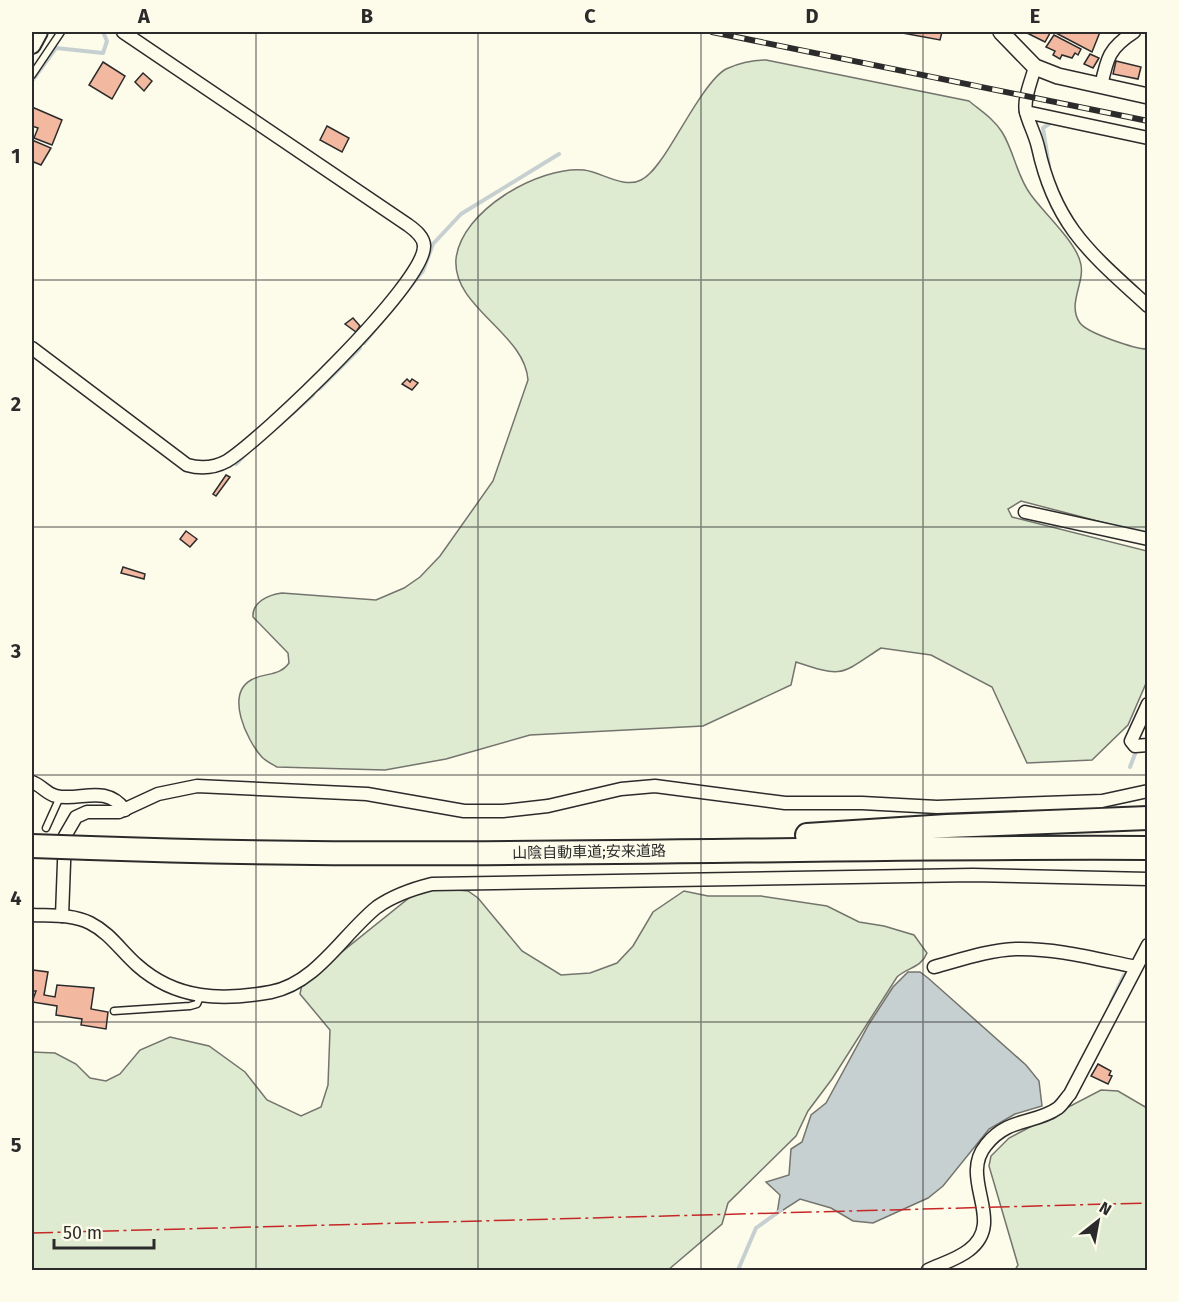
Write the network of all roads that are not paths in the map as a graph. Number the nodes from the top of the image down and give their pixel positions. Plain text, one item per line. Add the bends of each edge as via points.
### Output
1 (39, 32) edge
2 (61, 32) edge
3 (123, 32) edge
4 (1000, 32) edge
5 (1134, 32) edge
6 (32, 45) edge
7 (1035, 67) junction
8 (32, 75) edge
9 (1101, 86) junction
10 (1148, 96) edge
11 (1026, 112) junction
12 (1148, 138) edge
13 (1148, 306) edge
14 (32, 348) edge
15 (1025, 512) dead end
16 (1148, 539) edge
17 (1148, 704) edge
18 (1148, 745) edge
19 (32, 782) edge
20 (1148, 791) edge
21 (60, 797) junction
22 (125, 810) junction
23 (1148, 818) edge
24 (46, 828) dead end
25 (32, 846) edge
26 (773, 849) junction
27 (1148, 849) edge
28 (639, 850) junction
29 (1148, 864) edge
30 (1148, 879) edge
31 (32, 915) edge
32 (62, 916) junction
33 (1148, 945) edge
34 (934, 967) dead end
35 (1136, 967) junction
36 (200, 997) junction
37 (114, 1011) dead end
38 (928, 1270) edge

1 - 6 main road
2 - 8 lane
3 - 14 street via 408,225 422,239 422,256 411,275 338,361 246,446 212,467 187,465
4 - 7 street
5 - 9 street via 1115,44 1106,61
7 - 9 street
7 - 11 street
9 - 10 street
11 - 12 street
11 - 13 street via 1035,132 1045,180 1065,221 1088,252
15 - 16 street
17 - 18 street via 1131,741 1135,746
19 - 21 street
20 - 22 street via 1102,801 937,807 785,803 655,786 621,789 548,806 464,811 367,795 197,786 158,794
21 - 22 street via 104,797
21 - 24 lane
22 - 32 street via 87,812 70,823 65,836
23 - 28 highway via 946,826
25 - 28 highway, 山陰自動車道;安来道路, bridge via 295,855
26 - 27 highway, 山陰自動車道;安来道路
26 - 28 highway, 山陰自動車道;安来道路
26 - 29 highway
30 - 36 street via 973,875 432,884 406,890 377,907 300,980 273,991
31 - 32 street
32 - 36 street via 102,929 156,979
33 - 35 street
34 - 35 street via 1014,949 1045,950
35 - 38 street via 1070,1094 1057,1108 995,1135 978,1157 976,1173 986,1221 978,1241 969,1251
36 - 37 lane via 197,1004 190,1006

